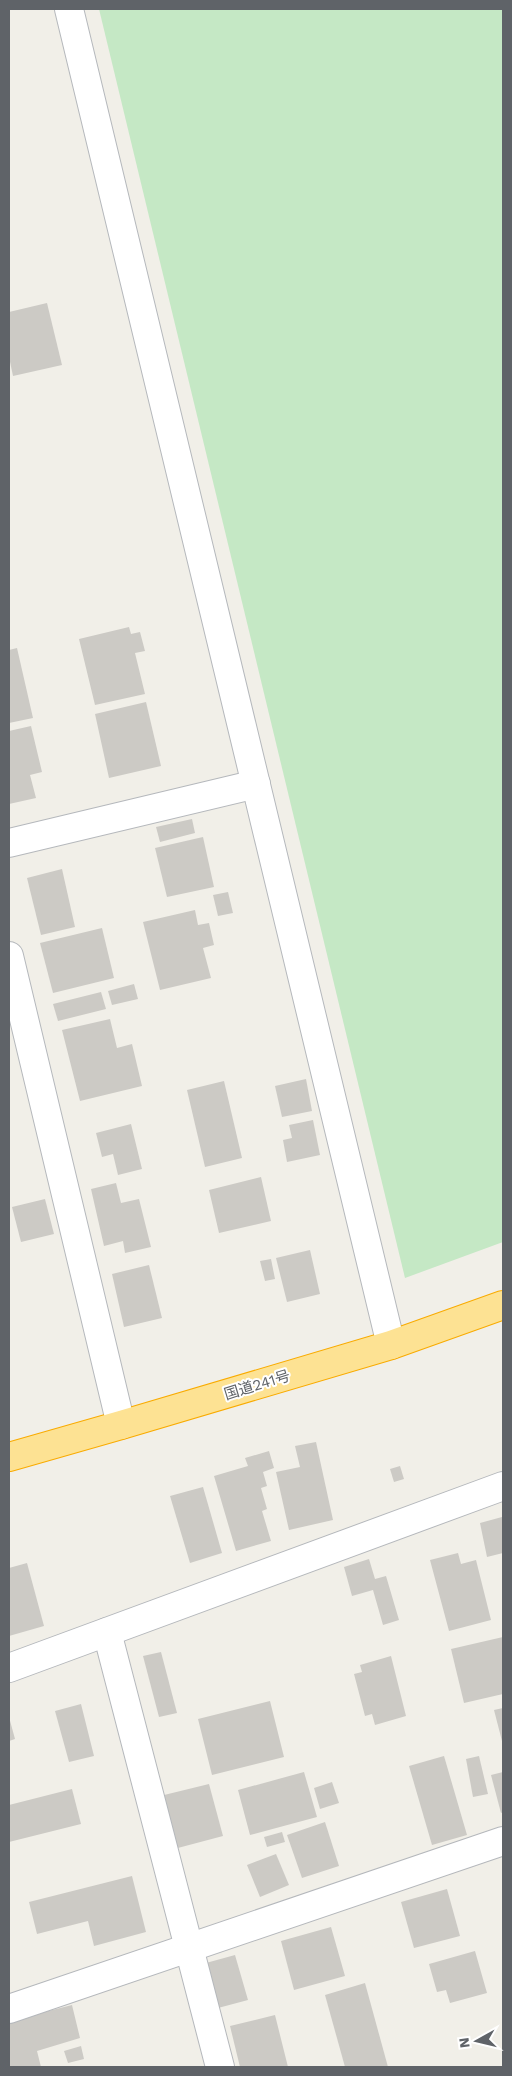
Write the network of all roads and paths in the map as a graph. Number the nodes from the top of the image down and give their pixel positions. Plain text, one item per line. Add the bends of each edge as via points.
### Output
1 (68, 9) edge
2 (256, 784) junction
3 (9, 843) edge
4 (9, 956) edge
5 (503, 1305) edge
6 (391, 1345) junction
7 (121, 1426) junction
8 (9, 1456) edge
9 (503, 1486) edge
10 (107, 1632) junction
11 (9, 1668) edge
12 (503, 1841) edge
13 (190, 1948) junction
14 (9, 2009) edge
15 (220, 2067) edge

1 - 2 street
2 - 3 street
2 - 6 street
4 - 7 street
5 - 6 highway, 国道241号
6 - 7 highway, 国道241号
7 - 8 highway, 国道241号
9 - 10 street
10 - 11 street
10 - 13 street
12 - 13 street
13 - 14 street
13 - 15 street

